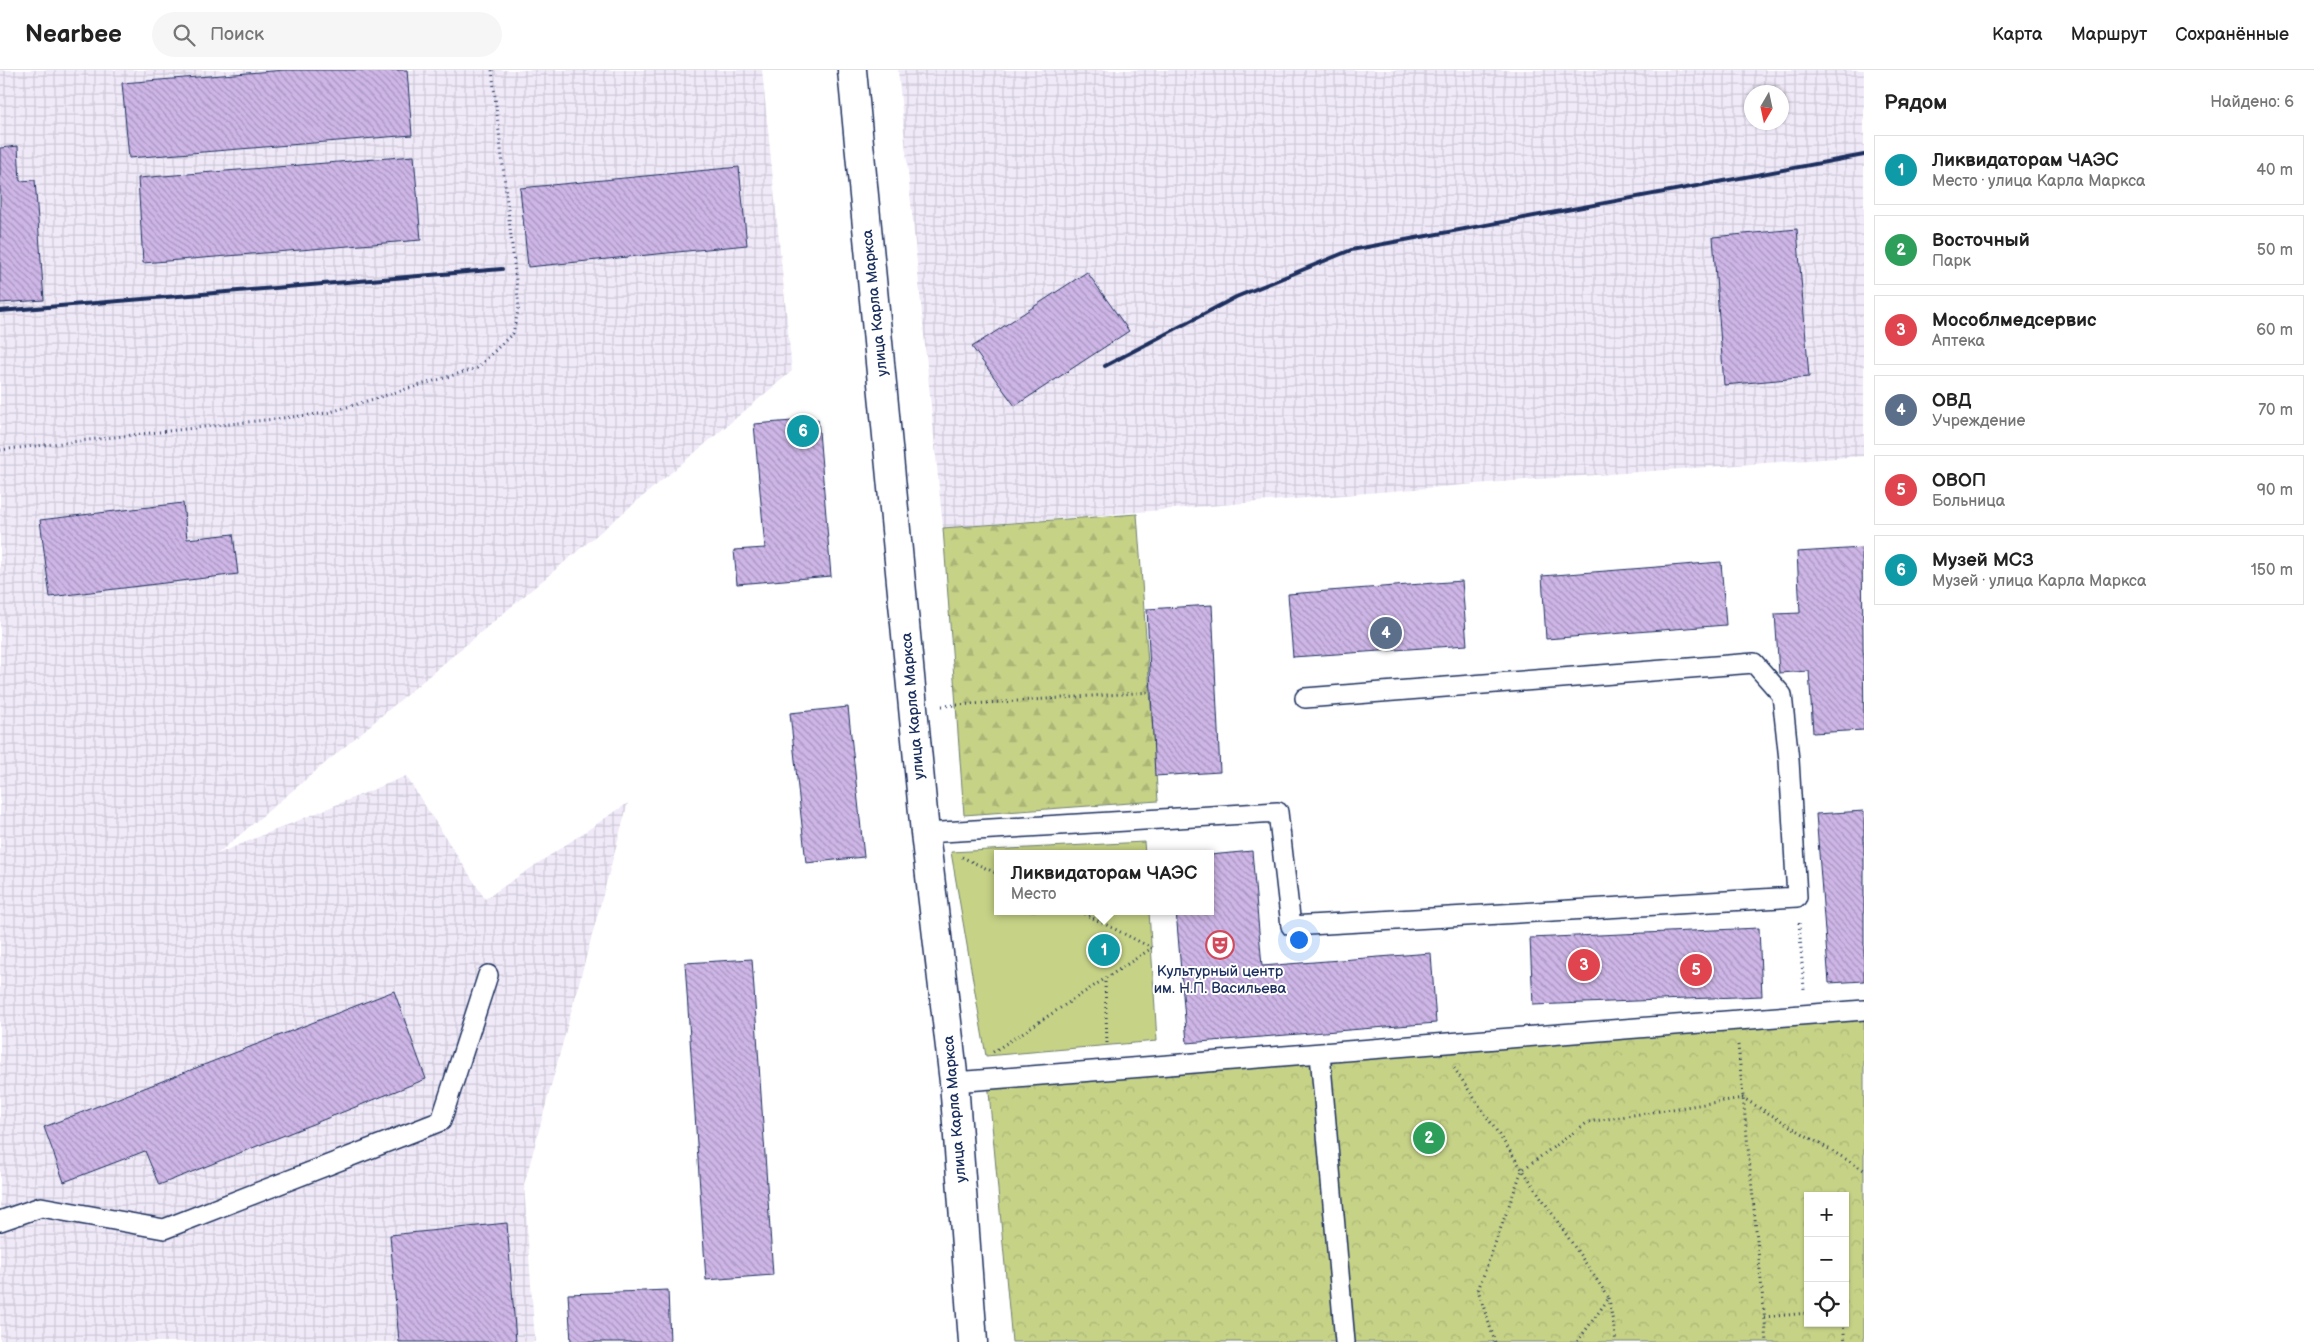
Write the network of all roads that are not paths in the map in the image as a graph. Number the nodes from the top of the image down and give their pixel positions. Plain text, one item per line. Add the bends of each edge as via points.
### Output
1 (852, 70) edge
2 (1305, 698) dead end
3 (925, 833) junction
4 (488, 975) dead end
5 (1864, 1010) edge
6 (1320, 1054) junction
7 (954, 1082) junction
8 (0, 1221) edge
9 (974, 1342) edge
10 (1345, 1342) edge

1 - 3 street, улица Карла Маркса
2 - 3 lane via 1754,663 1782,695 1797,897 1291,926 1278,812
3 - 7 street, улица Карла Маркса
4 - 8 lane via 441,1121 164,1229 41,1206
5 - 6 lane
6 - 7 lane
6 - 10 lane
7 - 9 street, улица Карла Маркса

